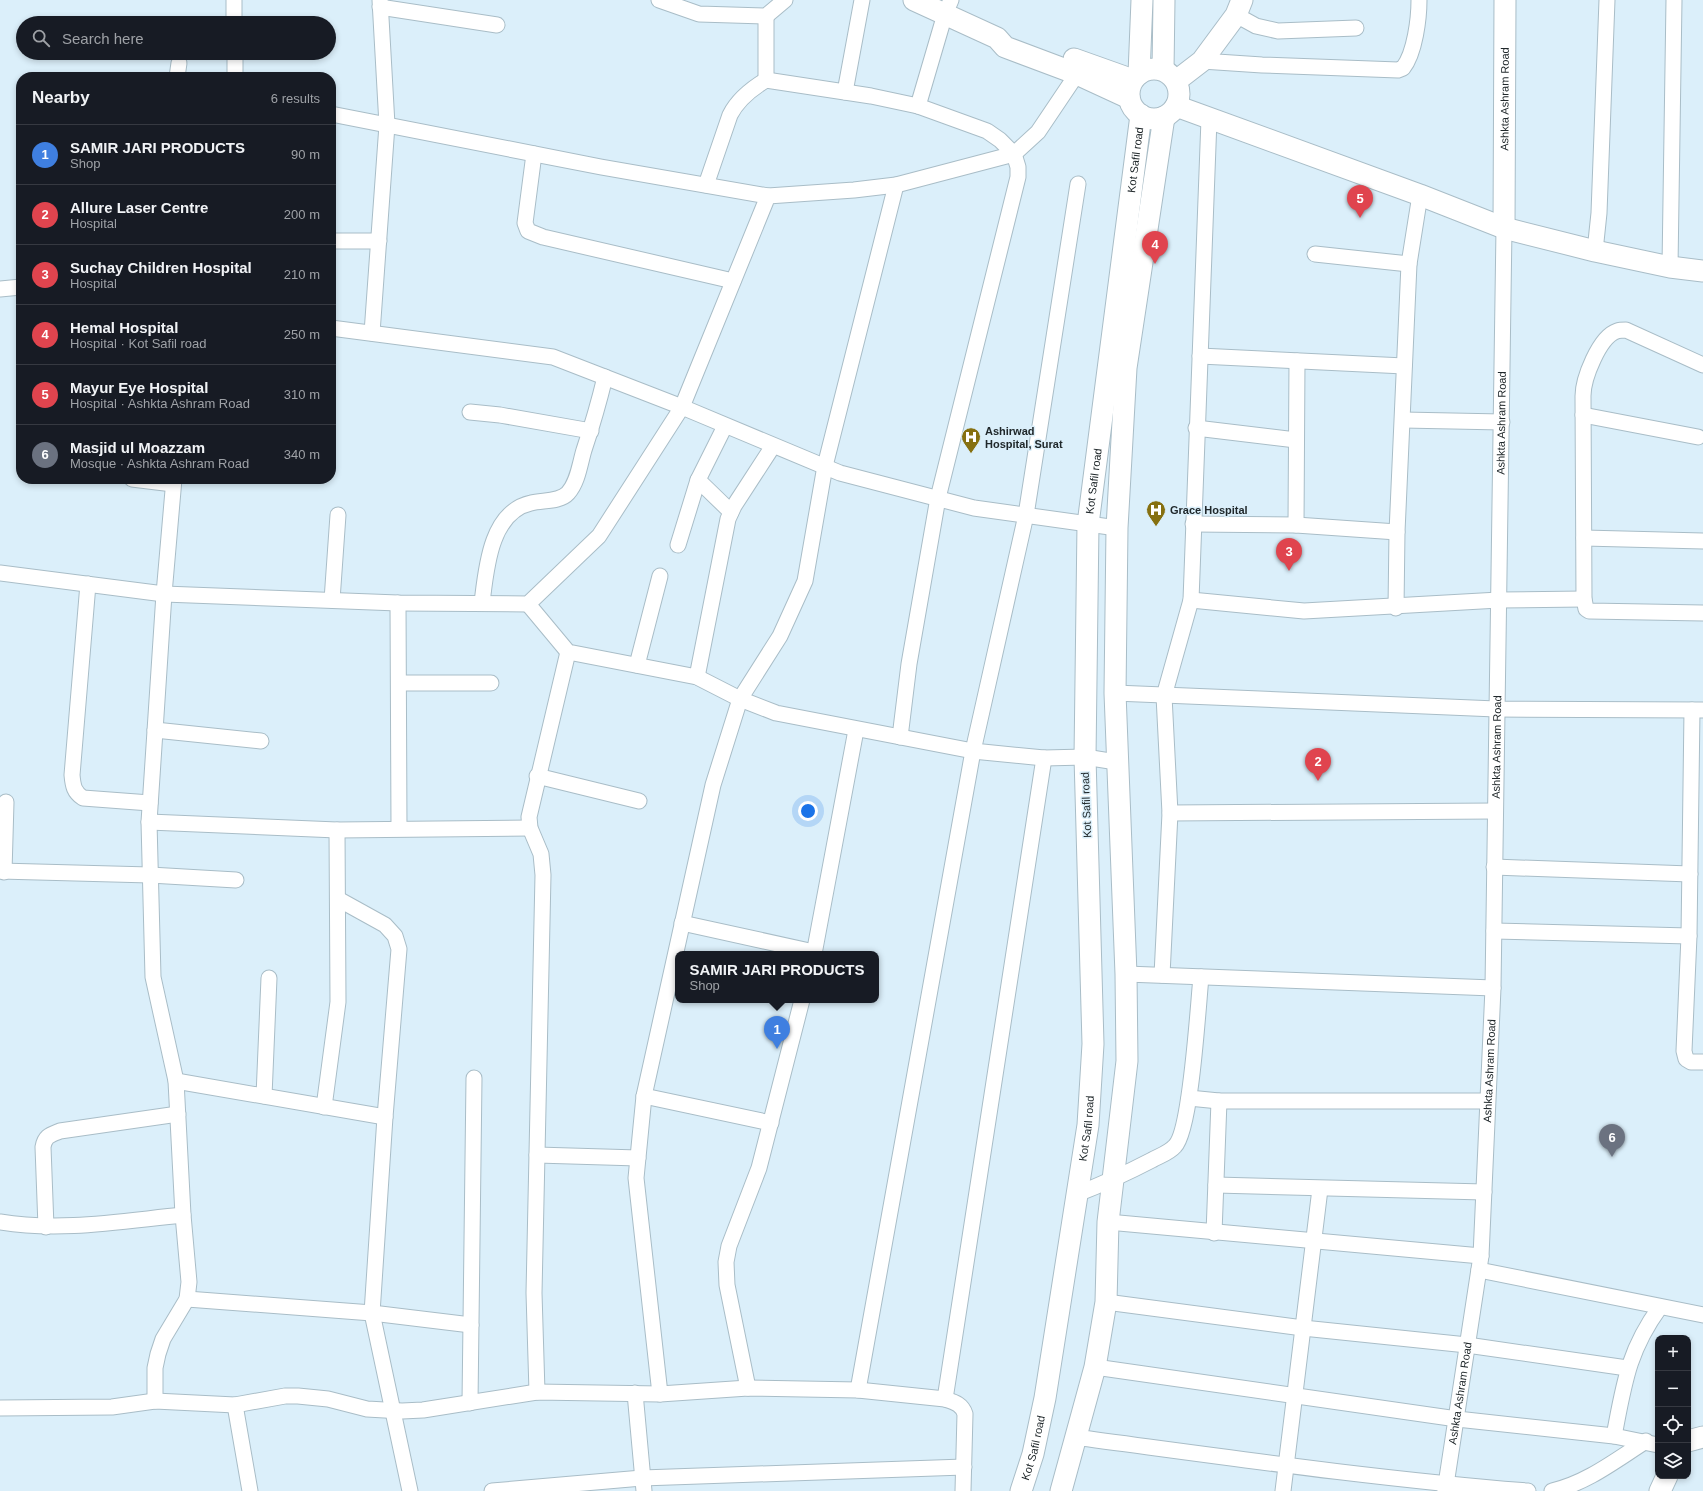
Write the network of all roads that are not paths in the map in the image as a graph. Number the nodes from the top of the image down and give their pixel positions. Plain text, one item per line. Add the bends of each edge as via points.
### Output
1 (234, 0) edge
2 (659, 0) edge
3 (784, 0) edge
4 (862, 0) edge
5 (914, 0) edge
6 (1142, 0) edge
7 (1164, 0) edge
8 (1420, 0) edge
9 (1505, 0) edge
10 (1607, 0) edge
11 (1674, 0) edge
12 (380, 4) edge
13 (948, 7) edge
14 (1239, 8) edge
15 (234, 16) edge
16 (766, 16) junction
17 (497, 25) dead end
18 (1356, 28) dead end
19 (997, 38) junction
20 (235, 60) edge
21 (1202, 61) junction
22 (235, 72) edge
23 (1077, 74) junction
24 (1170, 76) junction
25 (766, 80) junction
26 (845, 92) junction
27 (1136, 92) junction
28 (918, 106) junction
29 (1170, 111) junction
30 (336, 115) edge
31 (1209, 119) junction
32 (387, 125) junction
33 (534, 154) junction
34 (1014, 154) junction
35 (1078, 184) dead end
36 (706, 185) junction
37 (896, 185) junction
38 (1420, 195) junction
39 (768, 196) junction
40 (1504, 228) junction
41 (336, 241) edge
42 (379, 241) junction
43 (1595, 251) junction
44 (1315, 254) dead end
45 (1409, 264) junction
46 (1670, 267) junction
47 (1703, 271) edge
48 (733, 281) junction
49 (16, 287) edge
50 (0, 289) edge
51 (336, 329) edge
52 (372, 333) junction
53 (1200, 356) junction
54 (1297, 361) junction
55 (1703, 364) edge
56 (1404, 366) junction
57 (605, 377) junction
58 (682, 407) junction
59 (470, 412) dead end
60 (1583, 415) junction
61 (1402, 420) junction
62 (1502, 422) junction
63 (725, 426) junction
64 (1196, 428) junction
65 (591, 430) junction
66 (1698, 437) dead end
67 (1296, 440) junction
68 (773, 446) junction
69 (825, 466) junction
70 (698, 480) junction
71 (173, 484) edge
72 (938, 498) junction
73 (731, 512) junction
74 (338, 515) dead end
75 (1026, 515) junction
76 (1088, 524) junction
77 (1193, 524) junction
78 (1296, 524) junction
79 (1117, 528) junction
80 (1397, 532) junction
81 (1584, 538) junction
82 (1703, 541) edge
83 (678, 545) dead end
84 (0, 573) edge
85 (660, 576) dead end
86 (88, 584) junction
87 (164, 594) junction
88 (1584, 599) junction
89 (332, 600) junction
90 (1191, 600) junction
91 (1498, 600) junction
92 (398, 603) junction
93 (482, 603) junction
94 (528, 604) junction
95 (1396, 608) junction
96 (1703, 613) edge
97 (568, 652) junction
98 (638, 665) junction
99 (697, 677) junction
100 (399, 683) junction
101 (491, 683) dead end
102 (1115, 693) junction
103 (1164, 696) junction
104 (740, 699) junction
105 (1496, 709) junction
106 (1697, 710) edge
107 (155, 730) junction
108 (856, 730) junction
109 (900, 737) junction
110 (261, 741) dead end
111 (973, 751) junction
112 (1085, 757) junction
113 (1044, 758) junction
114 (1116, 762) junction
115 (538, 776) junction
116 (1697, 792) edge
117 (639, 801) dead end
118 (6, 802) dead end
119 (150, 802) junction
120 (1495, 811) junction
121 (1170, 813) junction
122 (149, 822) junction
123 (399, 828) junction
124 (530, 828) junction
125 (337, 830) junction
126 (1494, 867) junction
127 (2, 871) edge
128 (1690, 874) junction
129 (150, 875) junction
130 (236, 880) dead end
131 (338, 899) junction
132 (682, 923) junction
133 (1494, 931) junction
134 (1690, 936) junction
135 (676, 951) edge
136 (805, 951) edge
137 (814, 951) edge
138 (675, 955) edge
139 (1126, 974) junction
140 (1162, 975) junction
141 (1201, 977) junction
142 (269, 978) dead end
143 (1493, 988) junction
144 (801, 1003) edge
145 (1703, 1062) edge
146 (474, 1078) dead end
147 (176, 1081) junction
148 (264, 1096) junction
149 (644, 1096) junction
150 (1189, 1098) junction
151 (1219, 1101) junction
152 (1487, 1101) junction
153 (324, 1107) junction
154 (178, 1114) junction
155 (385, 1117) junction
156 (771, 1123) junction
157 (537, 1155) junction
158 (638, 1158) junction
159 (1113, 1181) junction
160 (1216, 1186) junction
161 (1320, 1189) junction
162 (1484, 1192) junction
163 (1077, 1194) junction
164 (183, 1215) junction
165 (0, 1222) edge
166 (1108, 1222) junction
167 (46, 1227) junction
168 (1214, 1233) junction
169 (1314, 1241) junction
170 (1480, 1263) junction
171 (187, 1299) junction
172 (1106, 1302) junction
173 (1660, 1307) junction
174 (372, 1314) junction
175 (1703, 1315) edge
176 (471, 1325) junction
177 (1303, 1328) junction
178 (1467, 1345) junction
179 (1094, 1367) junction
180 (1627, 1368) junction
181 (748, 1388) junction
182 (858, 1390) junction
183 (537, 1392) junction
184 (635, 1394) junction
185 (660, 1394) junction
186 (1295, 1395) junction
187 (945, 1399) junction
188 (156, 1401) junction
189 (470, 1402) junction
190 (235, 1405) junction
191 (0, 1408) edge
192 (393, 1411) junction
193 (1457, 1419) junction
194 (1614, 1436) junction
195 (1074, 1437) junction
196 (1703, 1437) edge
197 (1691, 1440) edge
198 (1652, 1443) edge
199 (1287, 1465) junction
200 (964, 1467) junction
201 (643, 1485) edge
202 (1446, 1488) edge
203 (250, 1491) edge
204 (410, 1491) edge
205 (492, 1491) edge
206 (963, 1491) edge
207 (1021, 1491) edge
208 (1061, 1491) edge
209 (1283, 1491) edge
210 (1528, 1491) edge
211 (1552, 1491) edge

1 - 15 street
2 - 16 street via 699,14
3 - 16 street
4 - 26 street
5 - 13 main road
6 - 27 main road, Kot Safil road
7 - 24 main road
8 - 21 street via 1410,57 1404,68 1398,70
9 - 40 main road, Ashkta Ashram Road
10 - 43 street via 1599,213
11 - 46 street
12 - 17 street
12 - 32 street
13 - 19 main road
13 - 28 street
14 - 18 street via 1256,26 1278,31
14 - 21 main road
16 - 25 street
19 - 23 main road via 1005,47
19 - 27 main road via 1008,36
20 - 22 street
21 - 24 main road
23 - 27 main road
23 - 34 street via 1038,132
24 - 27 main road via 1147,70
24 - 29 main road via 1179,89 1179,98
25 - 26 street
25 - 36 street via 734,106
26 - 28 street
27 - 29 main road via 1156,118
27 - 76 main road, Kot Safil road
28 - 34 street via 987,132 1000,140
29 - 31 main road
29 - 79 main road, Kot Safil road via 1126,368
30 - 32 street
31 - 38 main road
31 - 53 street
32 - 33 street
32 - 42 street
33 - 36 street
33 - 48 street via 525,223 528,231 543,237
34 - 37 street
34 - 72 street via 1018,177
35 - 75 street
36 - 39 street
37 - 39 street
37 - 69 street
38 - 40 main road
38 - 45 street
39 - 48 street
40 - 43 main road
40 - 62 street, Ashkta Ashram Road
41 - 42 street
42 - 52 street
43 - 46 main road
44 - 45 street
45 - 56 street
46 - 47 main road
48 - 58 street
49 - 50 street
51 - 52 street
52 - 57 street via 553,357
53 - 54 street
53 - 64 street
54 - 56 street
54 - 67 street
55 - 60 street via 1626,330 1618,330 1610,334 1604,342 1586,375 1583,386
56 - 61 street
57 - 58 street
57 - 65 street
58 - 63 street
58 - 94 street via 599,536
59 - 65 street
60 - 66 street
60 - 81 street
61 - 62 street
61 - 80 street
62 - 91 street, Ashkta Ashram Road
63 - 68 street
63 - 70 street
64 - 67 street
64 - 77 street
65 - 93 street via 574,484 568,493 561,498 519,507 498,530 489,555
67 - 78 street
68 - 69 street
68 - 73 street
69 - 72 street via 840,473
69 - 104 street via 805,581 780,636
70 - 73 street
70 - 83 street
71 - 87 street
72 - 75 street via 974,508
72 - 109 street via 909,664
73 - 99 street via 724,533
74 - 89 street
75 - 76 street
75 - 111 street
76 - 79 street
76 - 112 main road, Kot Safil road
77 - 78 street
77 - 90 street
78 - 80 street
79 - 102 main road, Kot Safil road
80 - 95 street
81 - 82 street
81 - 88 street
84 - 86 street
85 - 98 street
86 - 87 street
86 - 119 street via 73,786 76,793 83,798
87 - 89 street
87 - 107 street
88 - 91 street
88 - 96 street via 1584,605 1589,611
89 - 92 street
90 - 95 street via 1288,611
90 - 103 street
91 - 95 street
91 - 105 street, Ashkta Ashram Road
92 - 93 street
92 - 100 street
93 - 94 street
94 - 97 street
97 - 98 street
97 - 115 street
98 - 99 street
99 - 104 street
100 - 101 street
100 - 123 street
102 - 103 street
102 - 114 main road, Kot Safil road
103 - 105 street
103 - 121 street
104 - 108 street via 776,714
104 - 132 street via 712,785
105 - 106 street
105 - 120 street, Ashkta Ashram Road
106 - 116 street
107 - 110 street
107 - 119 street
108 - 109 street
108 - 137 street
109 - 111 street
111 - 113 street
111 - 182 street
112 - 113 street
112 - 114 street
112 - 163 main road, Kot Safil road via 1094,1044 1088,1125
113 - 187 street
114 - 139 main road, Kot Safil road
115 - 117 street
115 - 124 street via 530,806
116 - 128 street
118 - 127 street
119 - 122 street
120 - 121 street
120 - 126 street, Ashkta Ashram Road
121 - 140 street
122 - 125 street
122 - 129 street
123 - 124 street
123 - 125 street
124 - 157 street via 541,854 543,875
125 - 131 street
126 - 128 street
126 - 133 street, Ashkta Ashram Road
127 - 129 street
128 - 134 street
129 - 130 street
129 - 147 street via 153,977
131 - 153 street via 338,1002
131 - 155 street via 385,925 395,936 399,949
132 - 135 street
132 - 136 street
133 - 134 street
133 - 143 street, Ashkta Ashram Road
134 - 145 street via 1684,1051 1686,1059 1691,1062
138 - 149 street
139 - 140 street
139 - 159 main road, Kot Safil road via 1127,1061
140 - 141 street
141 - 143 street
141 - 150 street
142 - 148 street
143 - 152 street, Ashkta Ashram Road
144 - 156 street
146 - 176 street
147 - 148 street
147 - 154 street
148 - 153 street
149 - 156 street
149 - 158 street
150 - 151 street
150 - 159 street via 1181,1139 1175,1147
151 - 152 street
151 - 160 street
152 - 162 street, Ashkta Ashram Road
153 - 155 street
154 - 164 street
154 - 167 street via 60,1131 44,1139 42,1147
155 - 174 street
156 - 181 street via 759,1168 729,1246 726,1262 727,1285
157 - 158 street
157 - 183 street via 534,1293
158 - 185 street via 636,1178
159 - 163 street
159 - 166 main road, Kot Safil road
160 - 161 street
160 - 168 street
161 - 162 street
161 - 169 street
162 - 170 street, Ashkta Ashram Road
163 - 207 main road, Kot Safil road via 1045,1398 1033,1454
164 - 167 street
164 - 171 street via 189,1266
165 - 167 street
166 - 168 street
166 - 172 main road, Kot Safil road
168 - 169 street
169 - 170 street
169 - 177 street
170 - 173 street
170 - 178 street, Ashkta Ashram Road
171 - 174 street
171 - 188 street via 163,1339 158,1354 155,1368
172 - 177 street
172 - 179 main road, Kot Safil road
173 - 175 street
173 - 180 street via 1647,1325
174 - 176 street
174 - 192 street
176 - 189 street
177 - 178 street
177 - 186 street
178 - 180 street
178 - 193 street, Ashkta Ashram Road
179 - 186 street
179 - 195 main road, Kot Safil road
180 - 194 street
181 - 182 street
181 - 185 street
182 - 187 street
183 - 184 street
183 - 189 street
184 - 185 street
184 - 201 street
186 - 193 street
186 - 199 street
187 - 200 street via 958,1404 965,1414
188 - 190 street
188 - 191 street via 112,1407
189 - 192 street via 423,1410
190 - 192 street via 285,1396 328,1399 367,1409
190 - 203 street
192 - 204 street
193 - 194 street
193 - 202 street, Ashkta Ashram Road
194 - 198 street
195 - 199 street
195 - 208 main road, Kot Safil road
196 - 197 main road
198 - 211 street via 1583,1481
199 - 202 street
199 - 209 street
200 - 201 street
200 - 206 street
201 - 205 street
202 - 210 street

